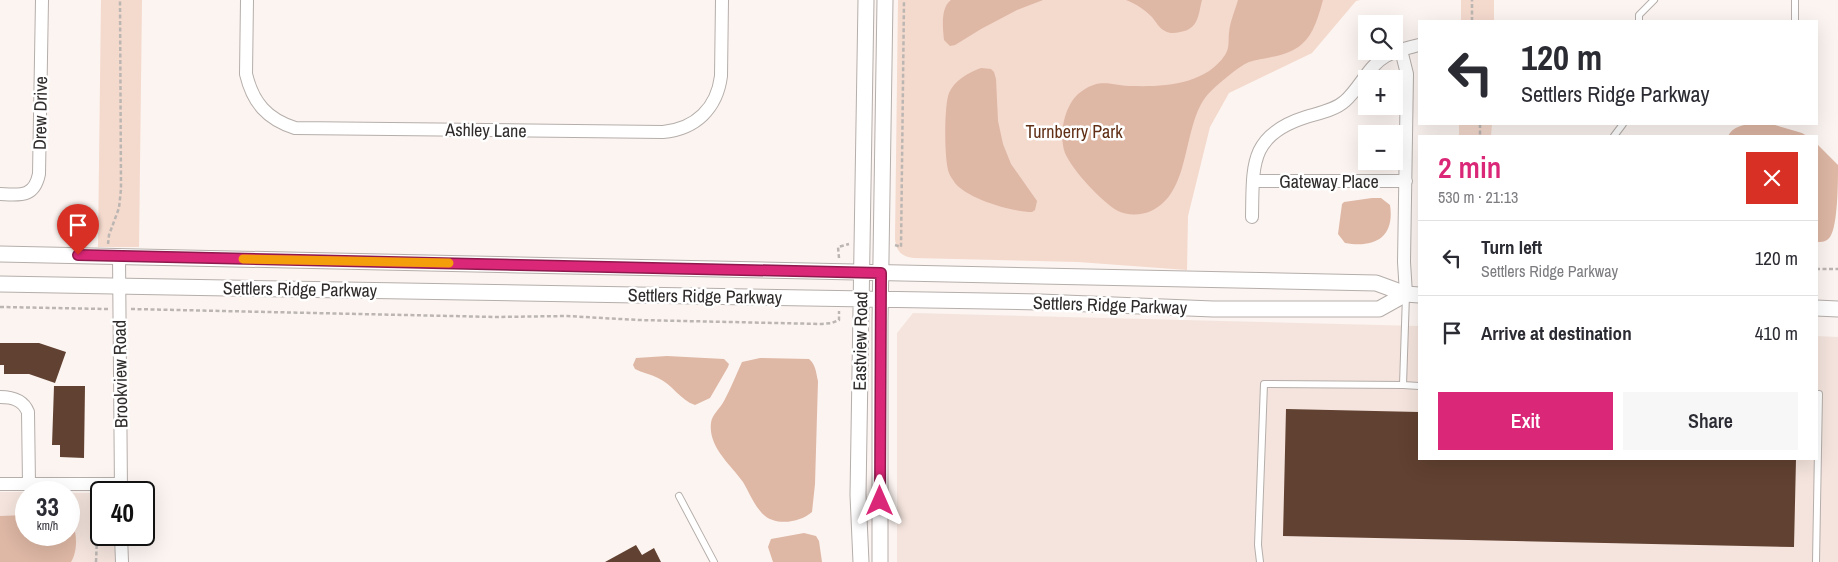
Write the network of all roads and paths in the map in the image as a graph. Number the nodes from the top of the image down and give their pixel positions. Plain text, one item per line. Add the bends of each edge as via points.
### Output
1 (42, 0) edge
2 (120, 0) edge
3 (247, 0) edge
4 (722, 0) edge
5 (866, 0) edge
6 (885, 0) edge
7 (904, 0) edge
8 (1472, 0) edge
9 (1654, 0) edge
10 (1795, 0) edge
11 (1472, 20) edge
12 (1639, 20) edge
13 (1795, 20) edge
14 (1418, 45) edge
15 (1403, 49) edge
16 (1403, 58) edge
17 (1381, 60) edge
18 (1253, 181) junction
19 (1406, 182) junction
20 (0, 194) edge
21 (1252, 217) dead end
22 (109, 235) dead end
23 (901, 247) dead end
24 (0, 254) edge
25 (119, 256) junction
26 (1818, 269) edge
27 (1838, 269) edge
28 (861, 273) junction
29 (881, 273) junction
30 (0, 284) edge
31 (119, 285) junction
32 (1412, 294) edge
33 (861, 299) junction
34 (881, 299) junction
35 (0, 307) edge
36 (1818, 308) edge
37 (103, 309) dead end
38 (139, 309) dead end
39 (1838, 309) edge
40 (839, 320) dead end
41 (1403, 385) junction
42 (1418, 386) edge
43 (0, 397) edge
44 (1817, 460) edge
45 (29, 481) edge
46 (121, 481) edge
47 (0, 484) edge
48 (15, 484) edge
49 (680, 496) dead end
50 (97, 546) edge
51 (121, 546) edge
52 (96, 562) edge
53 (122, 562) edge
54 (714, 562) edge
55 (860, 562) edge
56 (880, 562) edge
57 (1260, 562) edge
58 (1816, 562) edge

1 - 20 street, Drew Drive via 39,174 28,193
2 - 22 path via 122,174 119,208
3 - 4 street, Ashley Lane via 246,74 249,85 267,114 295,128 663,132 693,123 715,100 721,76
5 - 28 street, Eastview Road
6 - 29 street, Eastview Road
7 - 23 path
8 - 11 path
9 - 12 lane via 1639,15
10 - 13 lane
14 - 15 street, Gateway Place
16 - 19 street via 1407,74
17 - 18 street, Gateway Place via 1340,105 1289,123 1271,135 1257,156
18 - 19 street, Gateway Place
18 - 21 street, Gateway Place
19 - 32 street via 1404,262
24 - 25 street, Settlers Ridge Parkway
25 - 28 street, Settlers Ridge Parkway
25 - 31 street, Brookview Road
26 - 27 path
28 - 29 street, Settlers Ridge Parkway
28 - 33 street, Eastview Road
29 - 32 street, Settlers Ridge Parkway via 1376,284
29 - 34 street, Eastview Road
30 - 31 street, Settlers Ridge Parkway
31 - 33 street, Settlers Ridge Parkway
31 - 46 street, Brookview Road
32 - 34 street, Settlers Ridge Parkway via 1379,309 1213,309
32 - 41 lane
33 - 34 street, Settlers Ridge Parkway
33 - 55 street, Eastview Road
34 - 56 street, Eastview Road
35 - 37 path
36 - 39 street
38 - 40 path via 822,324
41 - 42 lane
41 - 57 lane via 1264,384
43 - 45 street via 17,399 28,412
44 - 58 lane
47 - 48 street
49 - 54 lane
50 - 52 path
51 - 53 street

